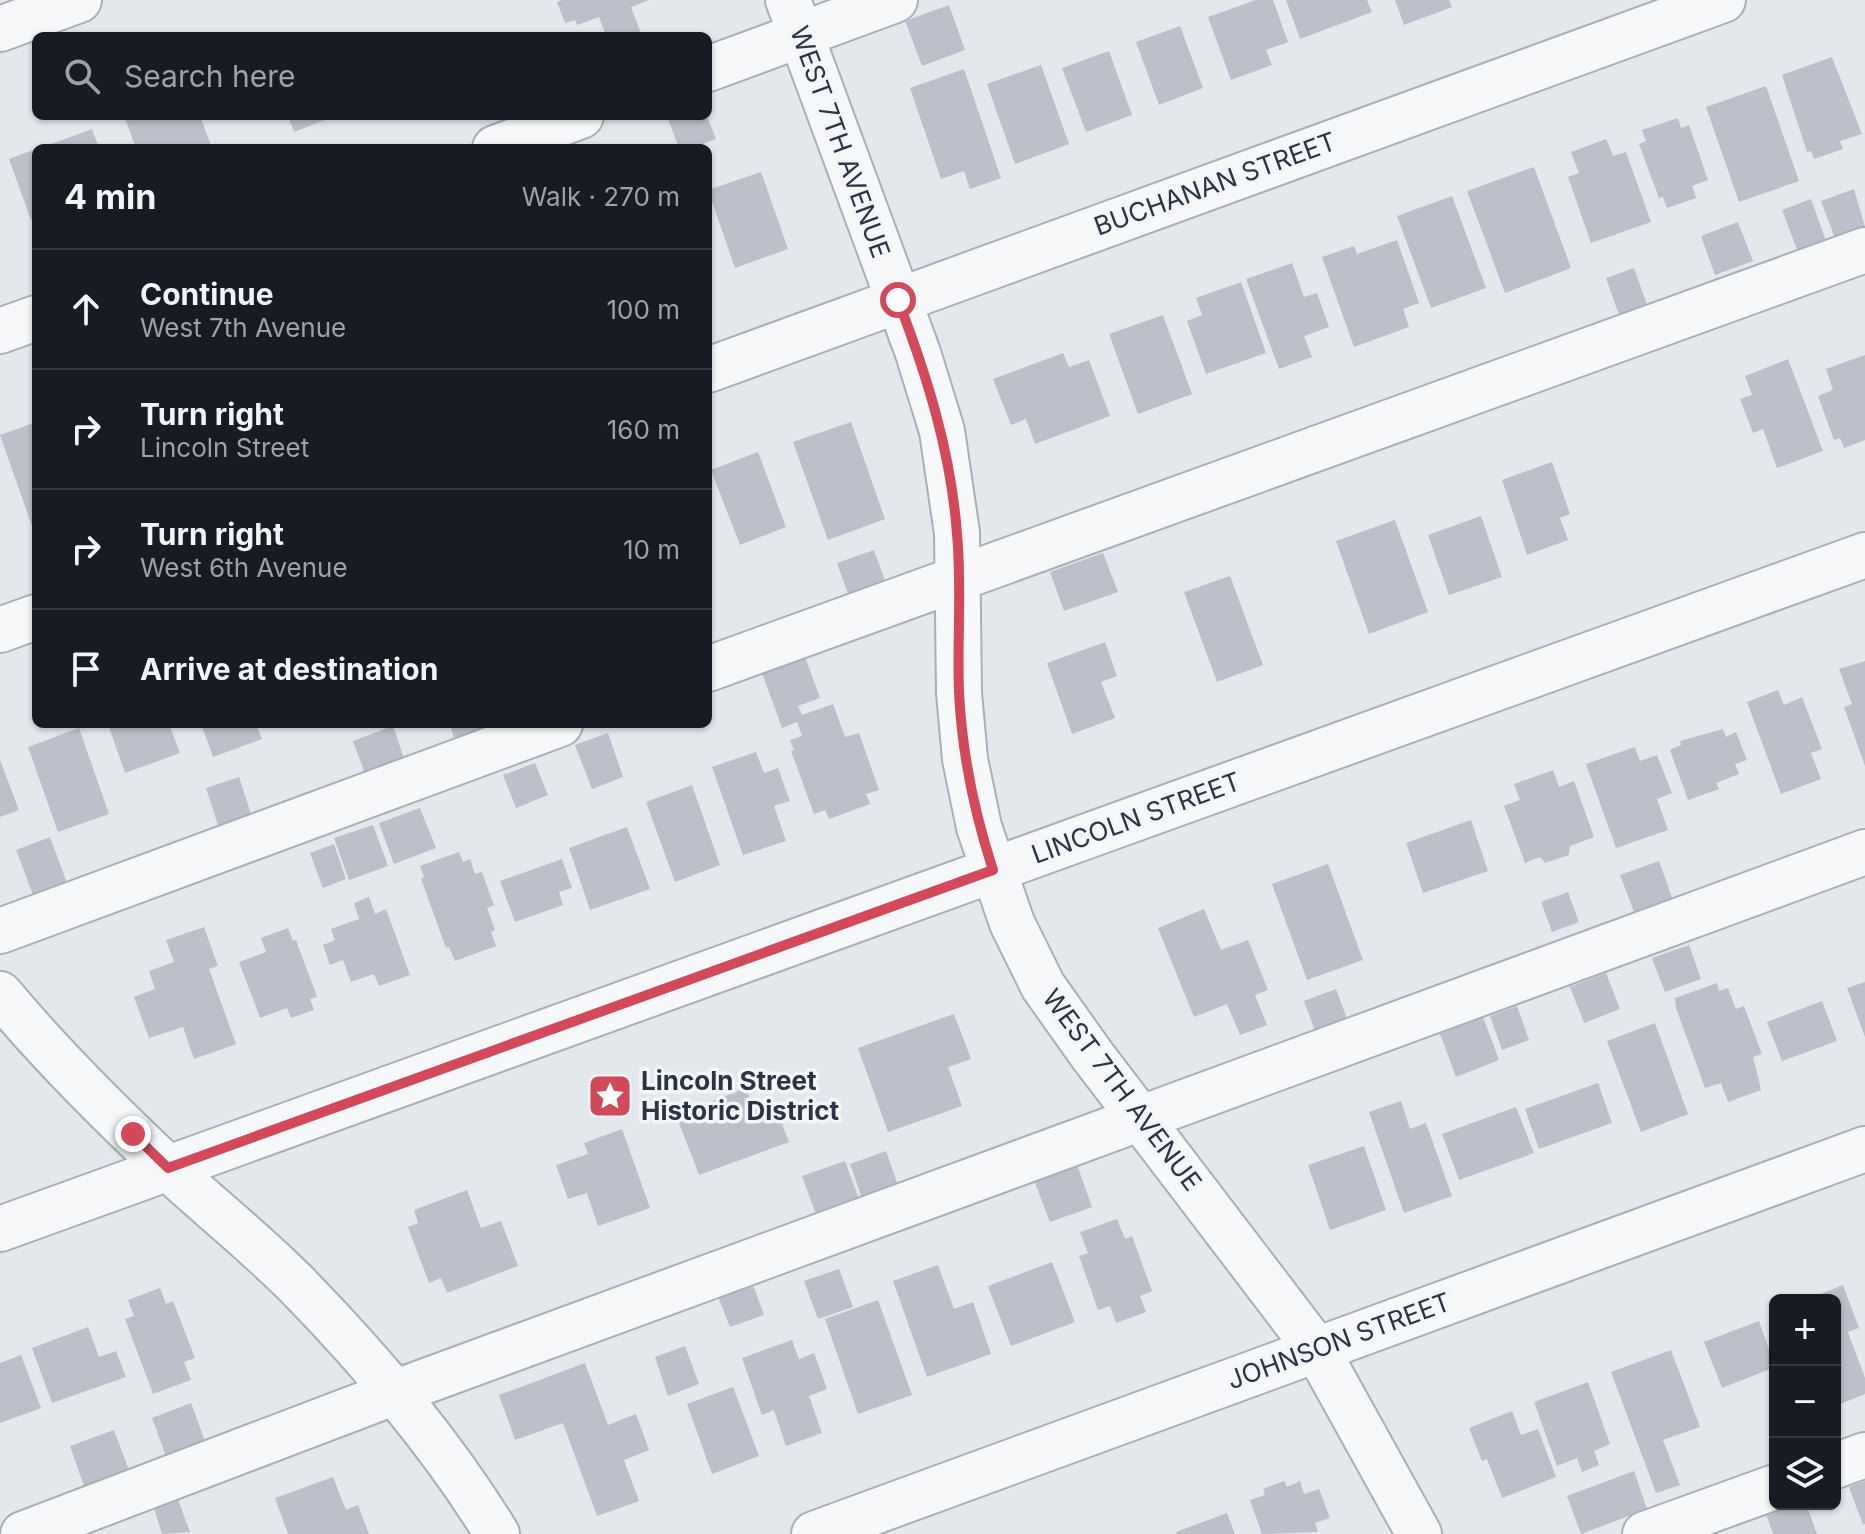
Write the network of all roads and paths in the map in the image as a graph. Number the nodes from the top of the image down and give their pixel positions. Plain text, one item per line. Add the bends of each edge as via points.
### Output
1 (79, 0) edge
2 (895, 0) edge
3 (1723, 0) edge
4 (795, 17) edge
5 (0, 29) edge
6 (712, 67) edge
7 (570, 120) edge
8 (506, 144) edge
9 (1865, 250) edge
10 (898, 300) junction
11 (32, 319) edge
12 (0, 331) edge
13 (712, 369) edge
14 (1865, 555) edge
15 (960, 576) junction
16 (32, 618) edge
17 (0, 630) edge
18 (712, 668) edge
19 (549, 728) edge
20 (1865, 852) edge
21 (993, 870) junction
22 (0, 931) edge
23 (0, 994) edge
24 (1142, 1118) junction
25 (1865, 1149) edge
26 (168, 1168) junction
27 (0, 1229) edge
28 (1317, 1350) junction
29 (396, 1392) junction
30 (1865, 1455) edge
31 (1841, 1464) edge
32 (1769, 1489) edge
33 (23, 1534) edge
34 (497, 1534) edge
35 (814, 1534) edge
36 (1419, 1534) edge
37 (1645, 1534) edge

1 - 5 street
2 - 4 street
3 - 10 street, BUCHANAN STREET
4 - 6 street
4 - 10 street, WEST 7TH AVENUE
7 - 8 street
9 - 15 street
10 - 13 street, BUCHANAN STREET
10 - 15 street, WEST 7TH AVENUE via 942,431
11 - 12 street
14 - 21 street, LINCOLN STREET
15 - 18 street
15 - 21 street, WEST 7TH AVENUE via 959,693 965,759
16 - 17 street
19 - 22 street
20 - 24 street
21 - 24 street, WEST 7TH AVENUE via 1043,986
21 - 26 street, LINCOLN STREET
23 - 26 street via 40,1042
24 - 28 street, WEST 7TH AVENUE
24 - 29 street
25 - 28 street, JOHNSON STREET
26 - 27 street, LINCOLN STREET
26 - 29 street via 298,1286
28 - 35 street, JOHNSON STREET
28 - 36 street, WEST 7TH AVENUE
29 - 33 street
29 - 34 street
30 - 31 street
32 - 37 street

